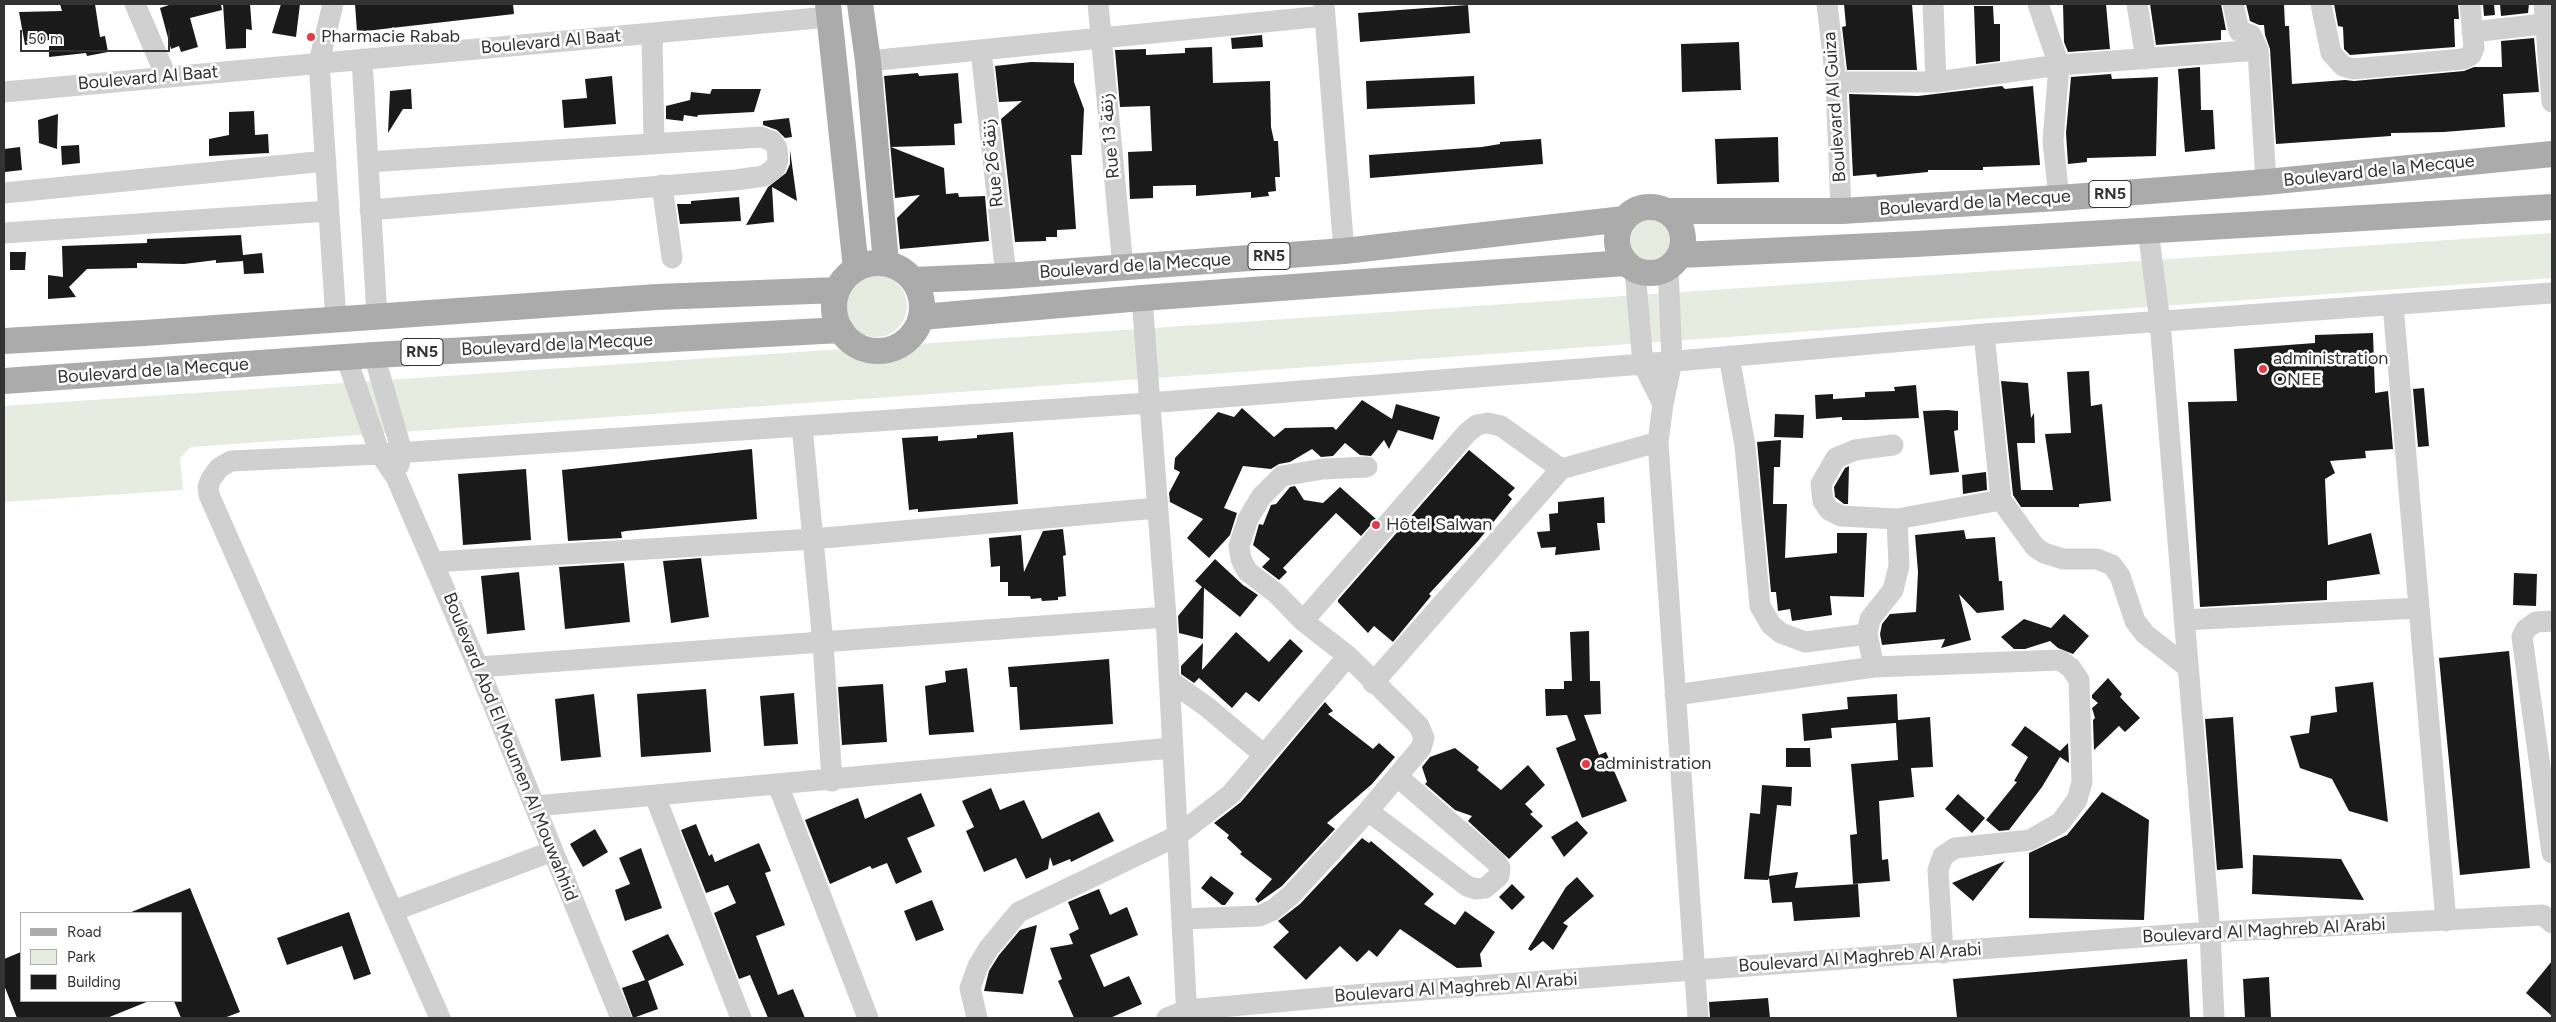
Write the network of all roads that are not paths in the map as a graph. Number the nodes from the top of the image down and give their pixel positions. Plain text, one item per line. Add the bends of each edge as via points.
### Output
1 (134, 4) edge
2 (333, 4) edge
3 (860, 4) edge
4 (1098, 4) edge
5 (1827, 4) edge
6 (1933, 4) edge
7 (2038, 4) edge
8 (2137, 4) edge
9 (2233, 4) edge
10 (2321, 4) edge
11 (2470, 4) edge
12 (829, 10) edge
13 (1324, 10) edge
14 (2547, 16) edge
15 (2472, 32) junction
16 (652, 34) junction
17 (1101, 39) junction
18 (2258, 50) junction
19 (981, 51) junction
20 (362, 59) junction
21 (2146, 59) junction
22 (868, 61) junction
23 (319, 62) junction
24 (2059, 65) junction
25 (166, 76) junction
26 (1836, 82) junction
27 (1936, 82) junction
28 (4, 92) edge
29 (2552, 102) edge
30 (654, 144) junction
31 (2552, 154) edge
32 (326, 161) junction
33 (368, 162) junction
34 (2266, 182) junction
35 (662, 185) junction
36 (4, 193) edge
37 (2059, 198) junction
38 (2552, 207) edge
39 (370, 210) junction
40 (329, 211) junction
41 (1666, 211) junction
42 (1841, 211) junction
43 (1624, 219) junction
44 (2148, 230) junction
45 (4, 233) edge
46 (1344, 251) junction
47 (672, 258) dead end
48 (1674, 261) junction
49 (886, 264) junction
50 (1630, 266) junction
51 (1122, 267) junction
52 (856, 269) junction
53 (1006, 276) junction
54 (913, 280) junction
55 (837, 290) junction
56 (2552, 293) edge
57 (1142, 298) junction
58 (2394, 305) junction
59 (377, 317) junction
60 (920, 318) junction
61 (336, 320) junction
62 (2160, 322) junction
63 (840, 330) junction
64 (1984, 334) junction
65 (4, 341) edge
66 (374, 355) junction
67 (1729, 356) junction
68 (346, 357) junction
69 (1672, 361) junction
70 (1642, 364) junction
71 (4, 381) edge
72 (1148, 403) junction
73 (1663, 404) junction
74 (802, 426) junction
75 (1658, 442) junction
76 (1892, 445) dead end
77 (402, 452) junction
78 (380, 454) junction
79 (1367, 466) dead end
80 (1561, 469) junction
81 (396, 477) junction
82 (2000, 500) junction
83 (1157, 508) junction
84 (1896, 519) junction
85 (813, 539) junction
86 (433, 562) junction
87 (2419, 608) junction
88 (1166, 617) junction
89 (2184, 620) junction
90 (1302, 621) junction
91 (2552, 621) edge
92 (1867, 634) junction
93 (823, 643) junction
94 (1348, 656) junction
95 (478, 666) junction
96 (2186, 666) junction
97 (1874, 667) junction
98 (1169, 680) junction
99 (1373, 683) junction
100 (1675, 695) junction
101 (1171, 748) junction
102 (1263, 754) junction
103 (1398, 777) junction
104 (832, 781) junction
105 (778, 785) junction
106 (655, 796) junction
107 (534, 806) junction
108 (1368, 811) junction
109 (1177, 836) junction
110 (553, 850) junction
111 (2552, 853) edge
112 (393, 911) junction
113 (2549, 914) edge
114 (1183, 919) junction
115 (2446, 921) junction
116 (2210, 932) junction
117 (1943, 953) junction
118 (1694, 970) junction
119 (1187, 1014) edge
120 (440, 1018) edge
121 (621, 1018) edge
122 (741, 1018) edge
123 (868, 1018) edge
124 (977, 1018) edge
125 (1167, 1018) edge
126 (1698, 1018) edge
127 (2214, 1018) edge

1 - 25 street
2 - 23 street
3 - 22 main road
4 - 17 street, Rue 13 زنقة
5 - 26 street, Boulevard Al Guiza
6 - 27 street
7 - 24 street
8 - 21 street
9 - 18 street via 2238,31 2251,35
10 - 15 street via 2330,53 2342,66 2352,69 2463,59 2471,55 2474,48
11 - 15 street
12 - 16 street, Boulevard Al Baat
12 - 52 main road
13 - 17 street
13 - 46 street
14 - 15 street
14 - 29 street
16 - 20 street, Boulevard Al Baat
16 - 30 street
17 - 19 street
17 - 51 street, Rue 13 زنقة
18 - 21 street
18 - 34 street
19 - 22 street
19 - 53 street, Rue 26 زنقة
20 - 23 street, Boulevard Al Baat
20 - 33 street
21 - 24 street
22 - 49 main road
23 - 25 street, Boulevard Al Baat
23 - 32 street
24 - 27 street
24 - 37 street via 2053,141
25 - 28 street, Boulevard Al Baat
26 - 27 street
26 - 42 street, Boulevard Al Guiza
30 - 33 street
30 - 35 street via 761,137 777,148 775,168 764,176
31 - 34 main road, Boulevard de la Mecque / RN5
32 - 36 street
32 - 40 street
33 - 39 street
34 - 37 main road, Boulevard de la Mecque / RN5
35 - 39 street
35 - 47 street
37 - 42 main road, Boulevard de la Mecque / RN5
38 - 44 main road, Boulevard de la Mecque / RN5
39 - 59 street
40 - 45 street
40 - 61 street
41 - 42 main road, Boulevard de la Mecque / RN5
41 - 43 main road, RN5 via 1648,206 1639,208
41 - 48 main road via 1680,225 1683,235
43 - 46 main road, Boulevard de la Mecque / RN5
43 - 50 main road via 1616,236 1620,255
44 - 48 main road, Boulevard de la Mecque / RN5
44 - 62 street
46 - 51 main road, Boulevard de la Mecque / RN5
48 - 50 main road, RN5 via 1657,272 1646,273
48 - 69 street
49 - 52 main road
49 - 54 main road via 896,267
50 - 57 main road, Boulevard de la Mecque / RN5
50 - 70 street
51 - 53 main road, Boulevard de la Mecque / RN5
52 - 55 main road
53 - 54 main road, Boulevard de la Mecque / RN5
54 - 60 main road via 921,298
55 - 59 main road, RN5 via 657,297
55 - 63 main road via 835,310
56 - 58 street
57 - 60 main road, Boulevard de la Mecque / RN5
57 - 72 street
58 - 62 street
58 - 87 street
59 - 61 main road, RN5
60 - 63 main road via 915,331 892,349 862,348
61 - 65 main road, RN5
62 - 64 street
62 - 89 street
63 - 66 main road, Boulevard de la Mecque / RN5
64 - 67 street
64 - 82 street
66 - 68 main road, Boulevard de la Mecque / RN5
66 - 77 street
67 - 69 street
67 - 92 street via 1745,446 1760,606 1771,625 1781,633 1805,642
68 - 71 main road, Boulevard de la Mecque / RN5
68 - 78 street, Boulevard Abd El Moumen Al Mouwahhid
69 - 70 street
69 - 73 street
70 - 72 street
70 - 73 street
72 - 74 street
72 - 83 street
73 - 75 street
74 - 77 street
74 - 85 street
75 - 80 street
75 - 100 street
76 - 84 street via 1855,450 1836,458 1821,484 1823,501 1829,510 1841,516
77 - 78 street
77 - 81 street
78 - 81 street, Boulevard Abd El Moumen Al Mouwahhid
78 - 112 street via 232,461 220,468 208,487
79 - 90 street via 1282,476 1261,497 1248,519 1239,546 1247,571 1277,594
80 - 90 street via 1501,426 1488,423 1477,426 1466,433
80 - 99 street
81 - 86 street, Boulevard Abd El Moumen Al Mouwahhid
82 - 84 street
82 - 96 street via 2035,547 2044,553 2064,560 2097,559 2112,565 2120,576 2136,621 2145,634
83 - 85 street
83 - 88 street
84 - 92 street via 1900,566 1893,590 1870,619
85 - 86 street
85 - 93 street
86 - 95 street, Boulevard Abd El Moumen Al Mouwahhid
87 - 89 street
87 - 115 street
88 - 93 street
88 - 98 street
89 - 96 street
90 - 94 street
91 - 111 street via 2536,622 2526,628 2522,637
92 - 97 street
93 - 95 street
93 - 104 street
94 - 99 street
94 - 102 street
95 - 107 street, Boulevard Abd El Moumen Al Mouwahhid
96 - 116 street
97 - 100 street
97 - 117 street via 2060,660 2071,668 2078,680 2082,782 2078,800 2060,823 2030,840 1955,848 1943,856 1938,870
98 - 101 street
98 - 102 street via 1208,707
99 - 103 street via 1419,726 1424,738 1421,748
100 - 118 street
101 - 104 street
101 - 109 street
102 - 109 street via 1231,794
103 - 108 street
103 - 108 street via 1496,862 1500,868 1499,876 1485,888 1467,886
104 - 105 street
105 - 106 street
105 - 123 street
106 - 107 street
106 - 122 street
107 - 110 street, Boulevard Abd El Moumen Al Mouwahhid
108 - 114 street via 1273,910 1259,916
109 - 114 street
109 - 124 street via 1019,912 978,966 970,988
110 - 112 street
110 - 121 street, Boulevard Abd El Moumen Al Mouwahhid
112 - 120 street
113 - 115 street, Boulevard Al Maghreb Al Arabi
114 - 119 street
115 - 116 street, Boulevard Al Maghreb Al Arabi
116 - 117 street, Boulevard Al Maghreb Al Arabi
116 - 127 street
117 - 118 street, Boulevard Al Maghreb Al Arabi
118 - 119 street, Boulevard Al Maghreb Al Arabi
118 - 126 street
119 - 125 street, Boulevard Al Maghreb Al Arabi

